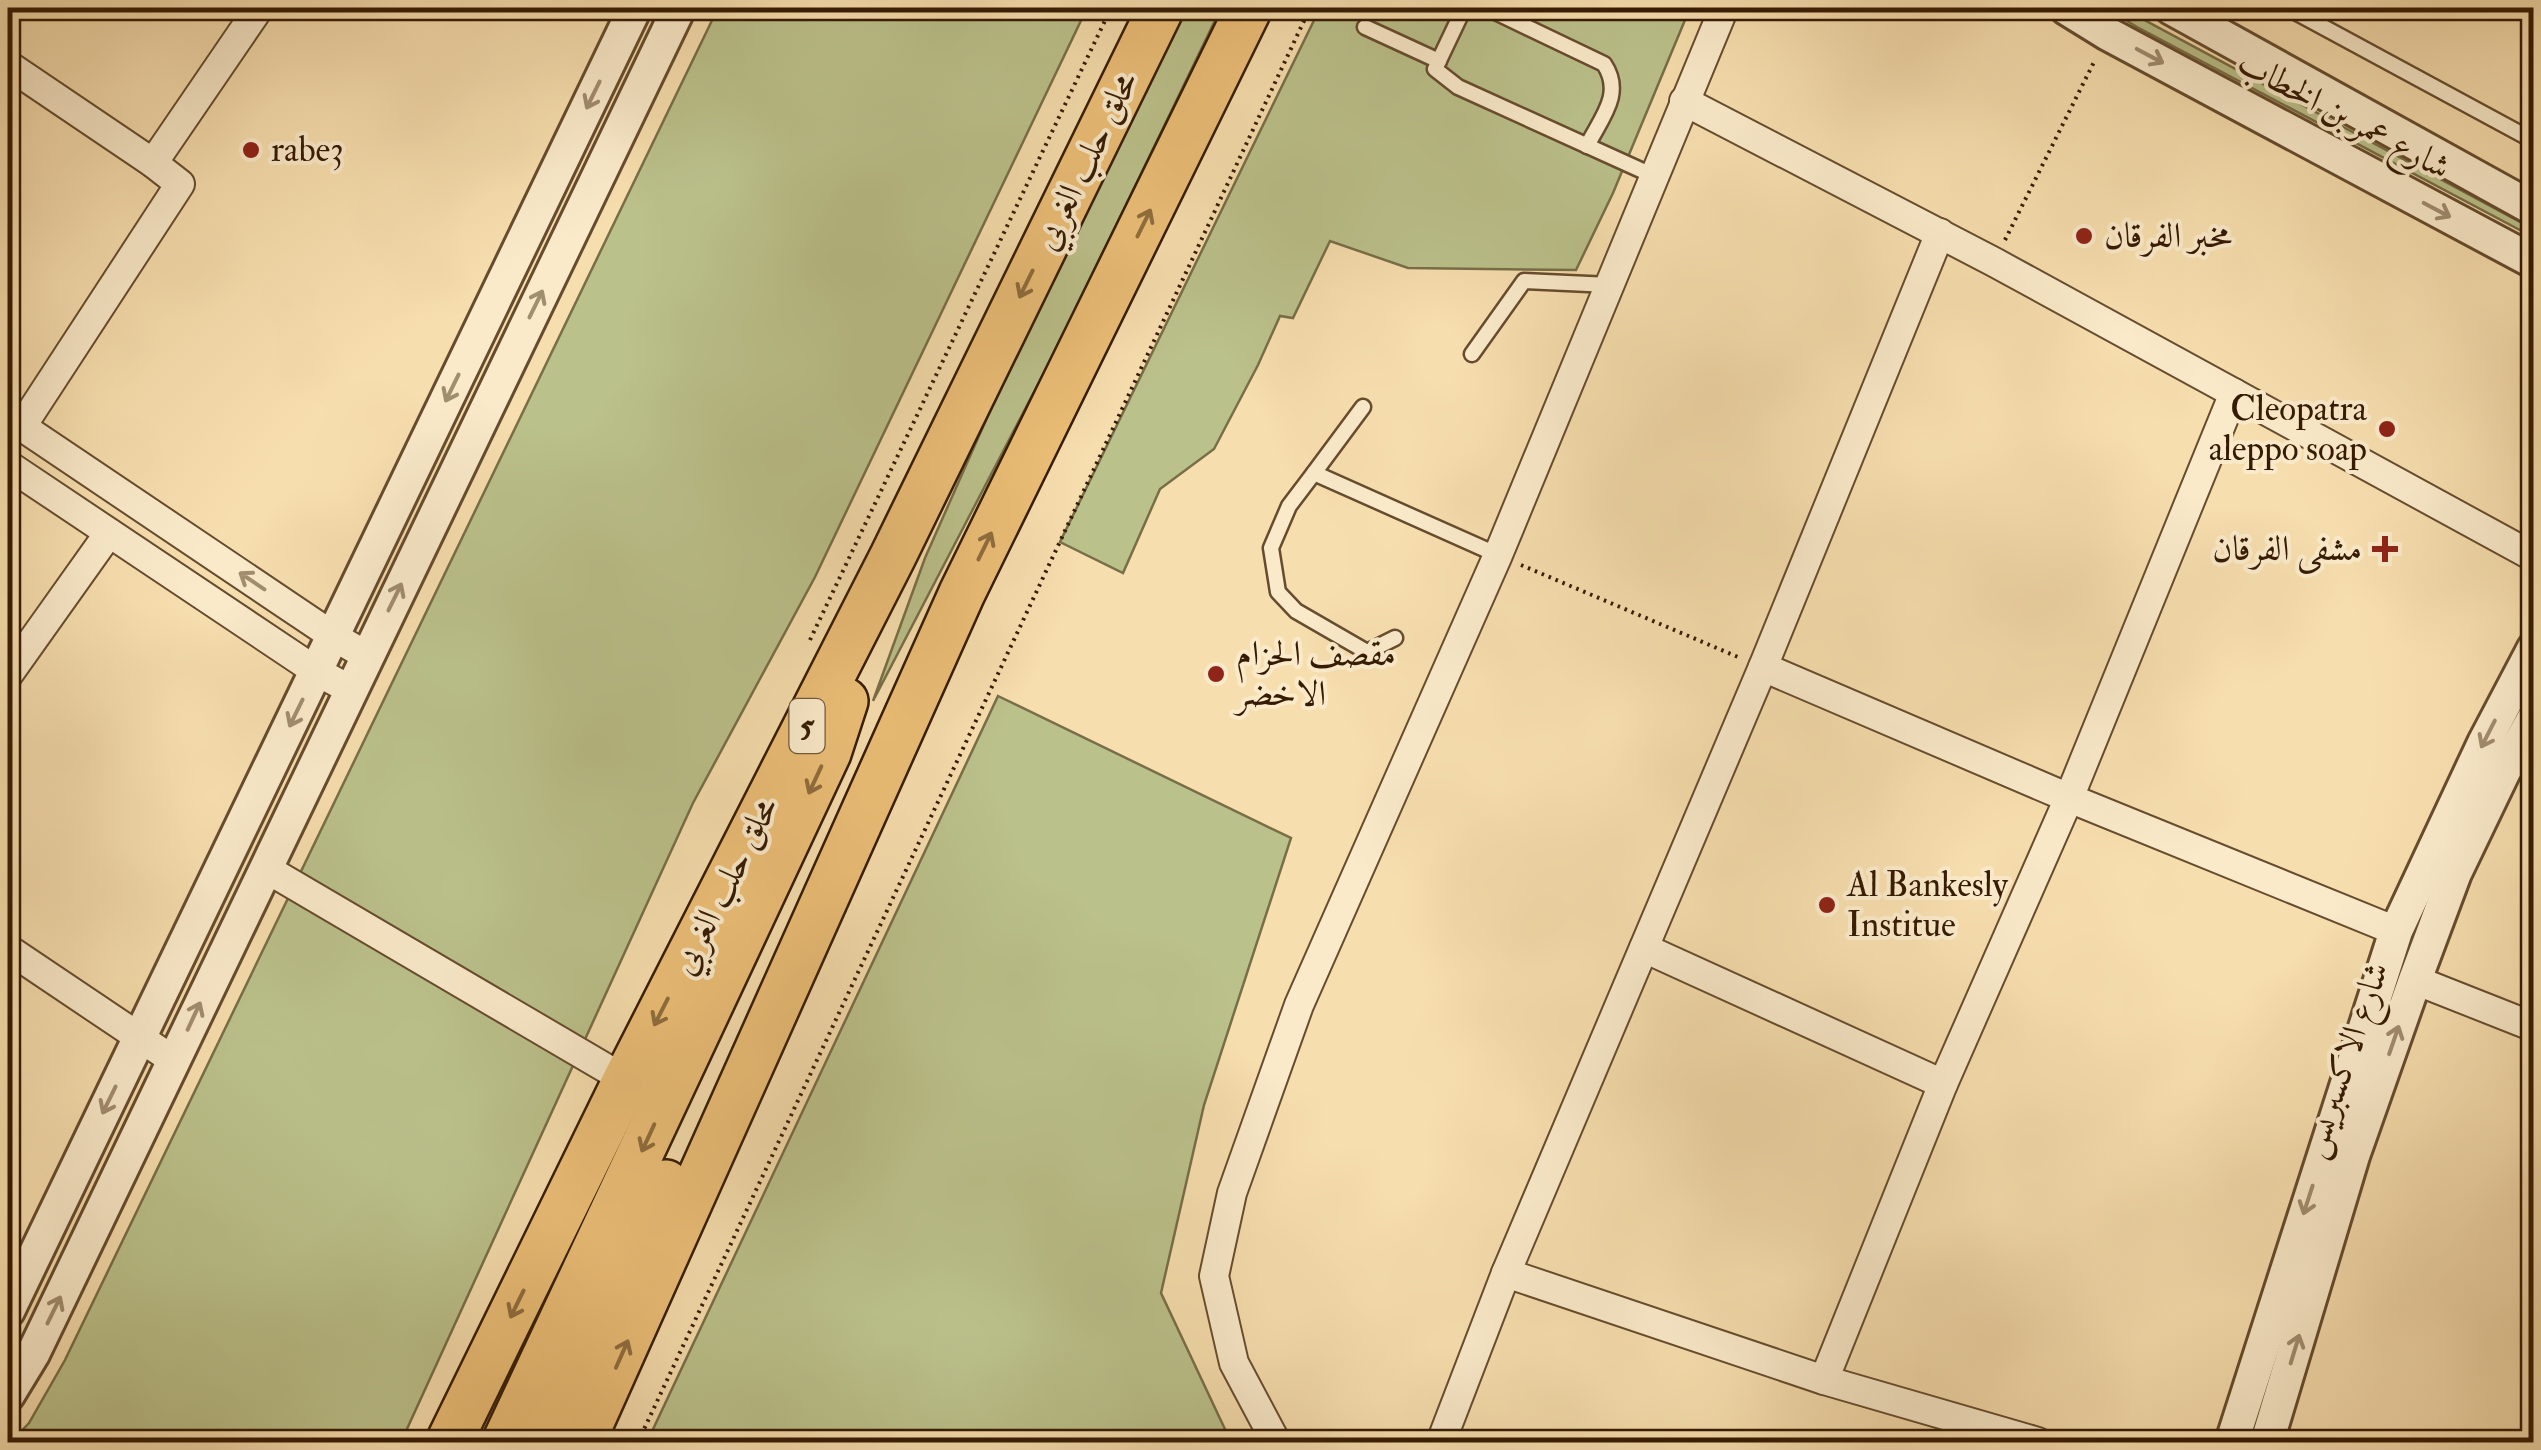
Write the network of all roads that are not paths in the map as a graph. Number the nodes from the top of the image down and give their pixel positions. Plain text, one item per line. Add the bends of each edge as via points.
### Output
1 (258, 8) edge
2 (635, 8) edge
3 (679, 8) edge
4 (1161, 8) edge
5 (1249, 8) edge
6 (1464, 8) edge
7 (1487, 8) edge
8 (1724, 8) edge
9 (2066, 8) edge
10 (2172, 8) edge
11 (2288, 8) edge
12 (1366, 27) dead end
13 (1439, 61) junction
14 (8, 65) edge
15 (1684, 101) junction
16 (2534, 141) edge
17 (1587, 146) junction
18 (152, 163) junction
19 (1654, 176) junction
20 (2534, 209) edge
21 (1940, 233) junction
22 (2534, 262) edge
23 (1611, 285) junction
24 (1472, 354) dead end
25 (2234, 394) junction
26 (1363, 407) dead end
27 (14, 422) edge
28 (8, 465) edge
29 (1314, 473) junction
30 (109, 533) junction
31 (1498, 555) junction
32 (893, 556) junction
33 (2534, 557) edge
34 (962, 593) junction
35 (332, 636) junction
36 (1395, 638) dead end
37 (2534, 648) edge
38 (367, 656) junction
39 (1763, 667) junction
40 (316, 671) junction
41 (8, 675) edge
42 (350, 690) junction
43 (2534, 718) edge
44 (2069, 798) junction
45 (265, 868) junction
46 (2396, 931) junction
47 (1644, 948) junction
48 (8, 949) edge
49 (2415, 980) junction
50 (2534, 1027) edge
51 (139, 1038) junction
52 (173, 1060) junction
53 (626, 1080) junction
54 (1943, 1084) junction
55 (1506, 1273) junction
56 (8, 1311) edge
57 (1824, 1380) junction
58 (8, 1395) edge
59 (449, 1442) edge
60 (505, 1442) edge
61 (541, 1442) edge
62 (582, 1442) edge
63 (1276, 1442) edge
64 (1440, 1442) edge
65 (2038, 1442) edge
66 (2232, 1442) edge
67 (2267, 1442) edge

1 - 18 street
2 -> 35 street
38 -> 3 street
4 -> 32 highway, محلق حلب الغربي / 5
34 -> 5 highway
6 - 13 lane
7 - 17 lane via 1604,64 1614,94
8 - 15 street
9 -> 22 street, شارع عمر بن الخطاب
10 - 20 street, شارع عمر بن الخطاب
11 - 16 lane
12 - 13 lane
13 - 17 lane via 1435,69 1458,87
14 - 18 street
15 - 19 street
15 - 21 street
17 - 19 lane
18 - 27 street via 180,184
19 - 23 street
21 - 25 street
21 - 39 street
23 - 24 lane via 1524,281
23 - 31 street
25 - 33 street
25 - 44 street
26 - 29 lane
35 -> 27 street
28 - 30 street
29 - 31 lane
29 - 36 lane via 1288,506 1271,548 1278,592 1296,611 1367,652
30 - 40 street
30 - 41 street
31 - 63 street via 1299,1005 1232,1193 1214,1276 1234,1363
32 -> 53 highway, محلق حلب الغربي / 5
32 -> 60 highway via 828,753
34 - 61 highway via 862,775
62 -> 34 highway
35 - 38 street
35 - 40 street
37 -> 46 street
38 - 42 street
39 - 44 street
39 - 47 street
40 - 42 street
40 -> 51 street
42 - 45 street
43 - 49 street, شارع الاكسبريس via 2455,873
44 - 46 street
44 - 54 street
52 -> 45 street
45 - 53 street
46 -> 66 street
47 - 54 street
47 - 55 street
48 - 51 street
49 - 50 street
67 -> 49 street, شارع الاكسبريس via 2353,1156
51 - 52 street
51 -> 56 street
58 -> 52 street
53 -> 59 highway, محلق حلب الغربي / 5
54 - 57 street
55 - 57 street
55 - 64 street
57 - 65 street

